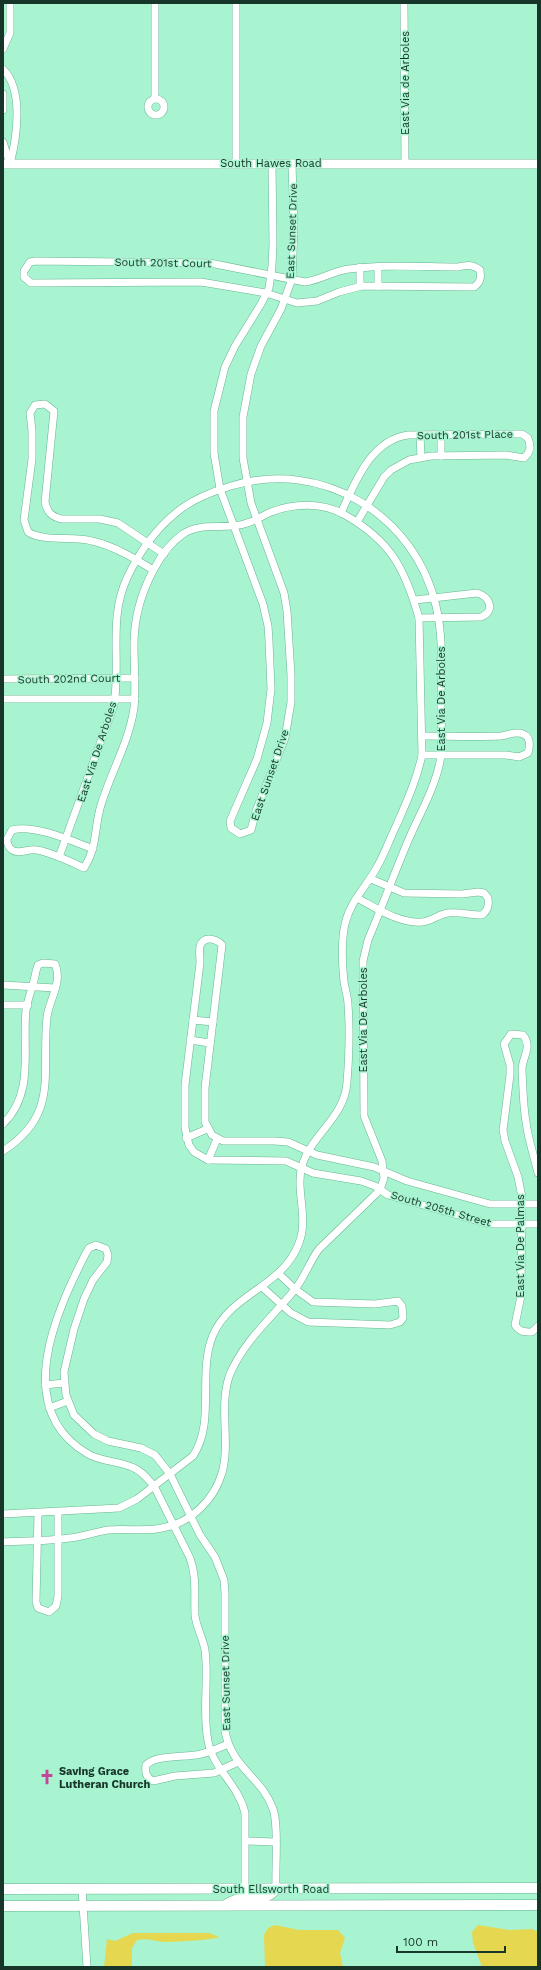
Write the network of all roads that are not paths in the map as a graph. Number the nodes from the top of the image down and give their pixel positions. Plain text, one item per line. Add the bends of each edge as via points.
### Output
1 (10, 3) edge
2 (155, 3) edge
3 (236, 3) edge
4 (404, 3) edge
5 (3, 49) edge
6 (3, 69) edge
7 (3, 94) edge
8 (155, 100) dead end
9 (3, 102) edge
10 (16, 102) junction
11 (3, 110) edge
12 (3, 142) edge
13 (236, 163) junction
14 (272, 163) junction
15 (292, 163) junction
16 (405, 163) junction
17 (6, 164) edge
18 (538, 164) edge
19 (378, 267) junction
20 (360, 268) junction
21 (272, 274) junction
22 (292, 279) junction
23 (360, 286) junction
24 (378, 286) junction
25 (266, 293) junction
26 (285, 300) junction
27 (420, 435) junction
28 (441, 435) junction
29 (441, 456) junction
30 (421, 457) junction
31 (247, 481) junction
32 (220, 489) junction
33 (349, 496) junction
34 (366, 505) junction
35 (341, 513) junction
36 (256, 519) junction
37 (358, 522) junction
38 (234, 527) junction
39 (147, 544) junction
40 (164, 554) junction
41 (137, 560) junction
42 (153, 570) junction
43 (434, 597) junction
44 (414, 600) junction
45 (439, 617) junction
46 (419, 618) junction
47 (116, 678) junction
48 (135, 678) junction
49 (3, 679) edge
50 (115, 698) junction
51 (3, 699) edge
52 (135, 699) junction
53 (422, 736) junction
54 (441, 736) junction
55 (422, 755) junction
56 (441, 755) junction
57 (66, 839) junction
58 (93, 849) junction
59 (59, 858) junction
60 (370, 879) junction
61 (389, 888) junction
62 (357, 898) junction
63 (380, 910) junction
64 (3, 985) edge
65 (33, 987) junction
66 (56, 988) junction
67 (28, 1004) junction
68 (3, 1005) edge
69 (193, 1020) junction
70 (213, 1022) junction
71 (190, 1040) junction
72 (210, 1042) junction
73 (3, 1124) edge
74 (207, 1129) junction
75 (186, 1138) junction
76 (217, 1139) junction
77 (308, 1150) junction
78 (3, 1151) edge
79 (208, 1160) junction
80 (301, 1168) junction
81 (384, 1171) junction
82 (538, 1173) edge
83 (380, 1190) junction
84 (521, 1204) junction
85 (538, 1204) edge
86 (521, 1224) junction
87 (538, 1224) edge
88 (279, 1274) junction
89 (262, 1287) junction
90 (294, 1289) junction
91 (280, 1304) junction
92 (538, 1326) edge
93 (64, 1383) junction
94 (45, 1384) junction
95 (68, 1401) junction
96 (49, 1408) junction
97 (170, 1474) junction
98 (154, 1486) junction
99 (58, 1513) junction
100 (3, 1514) edge
101 (38, 1514) junction
102 (190, 1516) junction
103 (173, 1525) junction
104 (38, 1540) junction
105 (57, 1540) junction
106 (3, 1542) edge
107 (228, 1744) junction
108 (211, 1751) junction
109 (238, 1762) junction
110 (221, 1771) junction
111 (246, 1841) junction
112 (275, 1842) junction
113 (538, 1888) edge
114 (3, 1889) edge
115 (82, 1889) junction
116 (245, 1889) junction
117 (276, 1889) junction
118 (538, 1905) edge
119 (3, 1906) edge
120 (83, 1906) junction
121 (223, 1906) junction
122 (87, 1967) edge

1 - 5 street via 10,33
2 - 8 street
3 - 13 street
4 - 16 street, East Via de Arboles
6 - 10 street via 13,83
7 - 9 street
9 - 10 street
9 - 11 street
10 - 17 street via 16,142
12 - 17 street
13 - 14 main road, South Hawes Road
13 - 17 main road, South Hawes Road
14 - 15 main road, South Hawes Road
14 - 21 street, East Sunset Drive
15 - 16 main road, South Hawes Road
15 - 22 street, East Sunset Drive
16 - 18 main road, South Hawes Road
19 - 20 street, South 201st Court
19 - 24 street
19 - 24 street, South 201st Court via 474,266 480,270 481,277 480,283 474,287
20 - 22 street, South 201st Court via 338,271 313,281
20 - 23 street
21 - 22 street, South 201st Court
21 - 25 street, East Sunset Drive
21 - 25 street, South 201st Court via 195,262 36,261 30,262 24,271 24,277 31,284 194,282
22 - 26 street, East Sunset Drive
23 - 24 street, South 201st Court
23 - 26 street, South 201st Court via 308,303
25 - 26 street, South 201st Court
25 - 32 street, East Sunset Drive via 235,346 218,390 214,411 214,453
26 - 31 street, East Sunset Drive via 261,346 244,404 242,434
27 - 28 street, South 201st Place
27 - 30 street
27 - 33 street, South 201st Place via 399,436 384,443 376,450
28 - 29 street
28 - 29 street, South 201st Place via 522,434 528,438 530,448 524,458 506,455
29 - 30 street, South 201st Place
30 - 34 street, South 201st Place via 409,460 391,470
31 - 32 street, East Via De Arboles
31 - 33 street, East Via De Arboles via 272,478 304,481 329,487
31 - 36 street, East Sunset Drive
32 - 38 street, East Sunset Drive
32 - 39 street, East Via De Arboles via 184,507 161,527
33 - 34 street, East Via De Arboles
33 - 35 street, South 201st Place
34 - 37 street, South 201st Place
34 - 43 street, East Via De Arboles via 402,536 423,569
35 - 36 street, East Via De Arboles via 306,505 280,508
35 - 37 street, East Via De Arboles
36 - 38 street, East Via De Arboles
36 - 38 street, East Sunset Drive via 284,593 288,611 291,702 285,738 256,811 253,825 251,830 240,834 234,832 230,821 263,741 271,689 266,616
37 - 44 street, East Via De Arboles via 392,555 401,568
38 - 40 street, East Via De Arboles via 190,530 174,541
39 - 40 street
39 - 41 street, East Via De Arboles
39 - 41 street via 118,523 100,519 61,519 48,512 45,502 54,411 45,404 35,405 30,413 32,459 24,520 28,532 40,536 92,540
40 - 42 street, East Via De Arboles
41 - 42 street
41 - 47 street, East Via De Arboles via 126,580 116,618
42 - 48 street, East Via De Arboles via 144,589 136,619
43 - 44 street
43 - 45 street, East Via De Arboles
43 - 45 street via 478,593 488,599 488,611 481,617
44 - 46 street, East Via De Arboles
45 - 46 street
45 - 54 street, East Via De Arboles
46 - 53 street, East Via De Arboles
47 - 48 street, South 202nd Court
47 - 49 street, South 202nd Court
47 - 50 street, East Via De Arboles
48 - 52 street, East Via De Arboles
50 - 51 street, South 202nd Court
50 - 52 street, South 202nd Court
50 - 57 street, East Via De Arboles
52 - 58 street, East Via De Arboles via 127,738 101,806
53 - 54 street
53 - 55 street, East Via De Arboles
54 - 56 street, East Via De Arboles
54 - 56 street via 503,736 516,733 523,734 530,743 528,753 520,757
55 - 56 street
55 - 60 street, East Via De Arboles via 412,788
56 - 61 street, East Via De Arboles via 433,784
57 - 58 street
57 - 59 street, East Via De Arboles
57 - 59 street via 18,828 12,830 7,839 12,850 18,852 35,849
58 - 59 street, East Via De Arboles via 84,868
60 - 61 street
60 - 62 street, East Via De Arboles
61 - 63 street, East Via De Arboles
61 - 63 street via 412,894 478,892 484,893 489,904 482,915 448,913 424,922 409,921
62 - 63 street
62 - 77 street, East Via De Arboles via 347,916 343,939 343,969 348,1005 347,1090 333,1121
63 - 81 street, East Via De Arboles via 363,961 362,1101 366,1122
64 - 65 street
65 - 66 street
65 - 66 street via 38,965 50,962 58,969
65 - 67 street
66 - 78 street via 47,1019 47,1070 42,1105 27,1132
67 - 68 street
67 - 73 street via 27,1060 21,1096 16,1108
69 - 70 street
69 - 70 street via 200,945 206,939 212,939 219,941 222,946
69 - 71 street
70 - 72 street
71 - 72 street
71 - 75 street via 185,1085
72 - 74 street via 205,1088
74 - 75 street
74 - 76 street
75 - 79 street via 194,1152
76 - 77 street, South 205th Street via 282,1141
76 - 79 street
77 - 80 street, East Via De Arboles
77 - 81 street, South 205th Street via 317,1155
79 - 80 street, South 205th Street via 278,1161
80 - 83 street, South 205th Street via 313,1173 361,1181
80 - 88 street, East Via De Arboles via 303,1230 295,1253
81 - 83 street, East Via De Arboles
81 - 84 street, South 205th Street via 407,1181 480,1202
82 - 84 street, East Via De Palmas via 523,1098 522,1066 528,1046 527,1040 523,1035 511,1034 504,1044 510,1075 503,1130 521,1187
83 - 86 street, South 205th Street via 388,1195 480,1222
83 - 90 street via 319,1249
84 - 85 street, South 205th Street
84 - 86 street, East Via De Palmas
86 - 87 street, South 205th Street
86 - 92 street, East Via De Palmas via 521,1296 515,1324 520,1331 525,1332 532,1332
88 - 89 street, East Via De Arboles
88 - 90 street
89 - 91 street
89 - 97 street, East Via De Arboles via 235,1305 219,1322 213,1333 206,1357 204,1422 199,1447 193,1456
90 - 91 street
90 - 91 street via 306,1298 320,1303 375,1304 398,1301 402,1306 403,1318 396,1324 315,1323 301,1319
91 - 102 street via 250,1339 230,1374 225,1398 222,1473 204,1506
93 - 94 street
93 - 94 street, East Sunset Drive via 65,1360 78,1316 93,1280 107,1262 108,1255 102,1246 89,1248 65,1295 50,1343
93 - 95 street, East Sunset Drive
94 - 96 street
95 - 96 street
95 - 97 street, East Sunset Drive via 74,1415 94,1434 108,1441 149,1451
96 - 98 street, East Sunset Drive via 64,1432 79,1447 98,1458 142,1472
97 - 98 street, East Via De Arboles
97 - 102 street, East Sunset Drive
98 - 99 street, East Via De Arboles via 119,1508
98 - 103 street, East Sunset Drive
99 - 101 street, East Via De Arboles
99 - 105 street
100 - 101 street
101 - 104 street
102 - 103 street
102 - 107 street, East Sunset Drive via 215,1557 224,1580 225,1717
103 - 105 street via 162,1528 110,1530
103 - 108 street, East Sunset Drive via 195,1569 195,1615 205,1649 206,1733
104 - 105 street
104 - 105 street via 36,1602 38,1608 49,1612 57,1602
104 - 106 street
107 - 108 street
107 - 109 street, East Sunset Drive
108 - 110 street, East Sunset Drive
108 - 110 street via 192,1756 154,1758 146,1765 147,1778 153,1782 175,1776 205,1775
109 - 110 street
109 - 112 street, East Sunset Drive via 263,1791 273,1809
110 - 111 street, East Sunset Drive via 243,1800
111 - 112 street
111 - 116 street, East Sunset Drive
112 - 117 street, East Sunset Drive
113 - 117 main road, South Ellsworth Road
114 - 115 main road, South Ellsworth Road
115 - 116 main road, South Ellsworth Road
115 - 120 street
116 - 117 main road, South Ellsworth Road
117 - 121 main road via 264,1897 240,1898
118 - 121 main road, South Ellsworth Road
119 - 120 main road, South Ellsworth Road
120 - 121 main road, South Ellsworth Road
120 - 122 street

